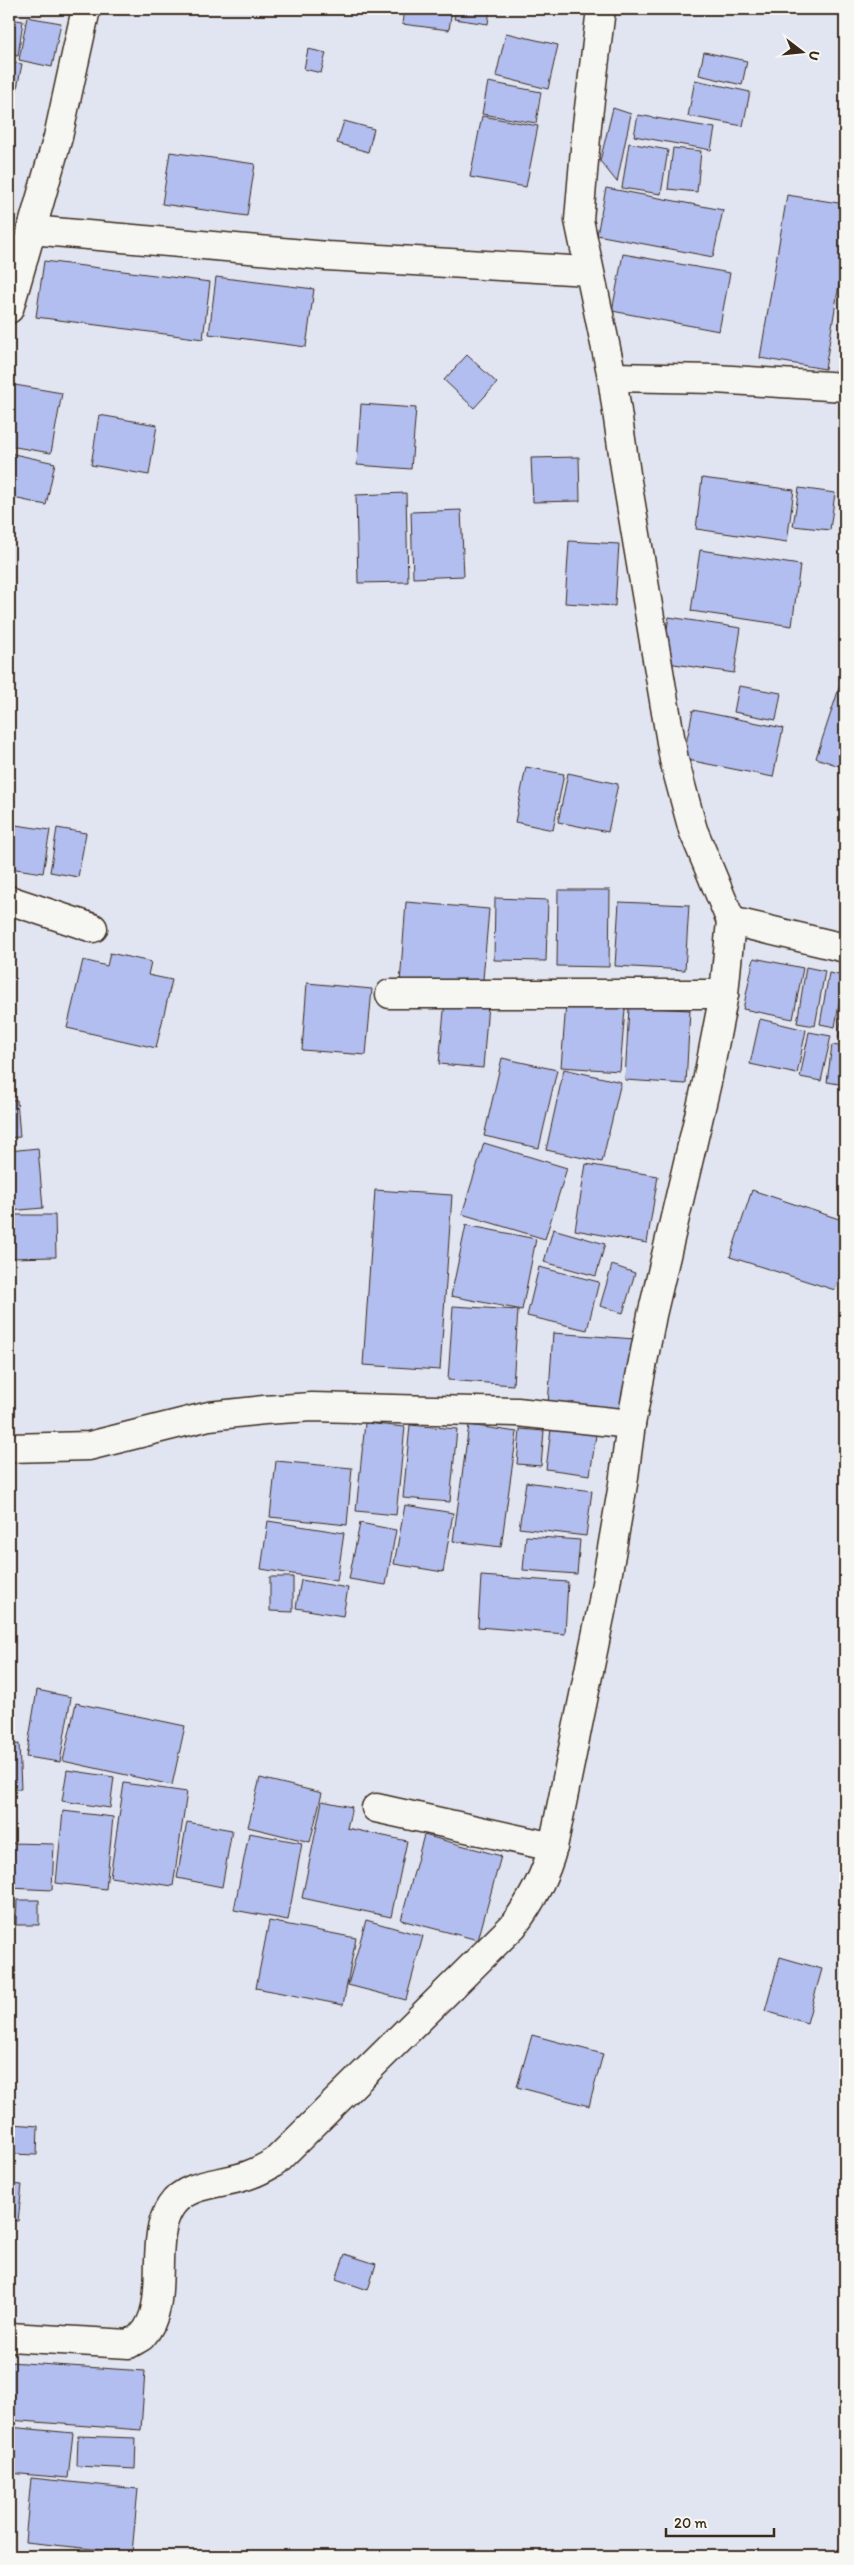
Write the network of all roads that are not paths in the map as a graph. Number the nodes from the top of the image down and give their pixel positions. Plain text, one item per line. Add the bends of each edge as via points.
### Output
1 (86, 9) edge
2 (601, 9) edge
3 (31, 230) junction
4 (588, 271) junction
5 (9, 309) edge
6 (612, 377) junction
7 (845, 387) edge
8 (9, 900) edge
9 (731, 921) junction
10 (93, 928) dead end
11 (845, 948) edge
12 (390, 994) dead end
13 (724, 994) junction
14 (631, 1424) junction
15 (9, 1448) edge
16 (376, 1808) dead end
17 (553, 1847) junction
18 (9, 2337) edge

1 - 3 street via 58,137
2 - 4 street via 579,220
3 - 4 street via 327,256
3 - 5 street
4 - 6 street
6 - 7 street
6 - 9 street via 674,760 693,830
8 - 10 street
9 - 11 street
9 - 13 street
12 - 13 street
13 - 14 street via 707,1082 652,1315
14 - 15 street via 517,1412 312,1407 209,1416 89,1446
14 - 17 street via 602,1607
16 - 17 street
17 - 18 street via 546,1872 531,1902 513,1926 275,2162 251,2174 185,2192 171,2206 162,2234 157,2298 152,2318 142,2336 129,2344

